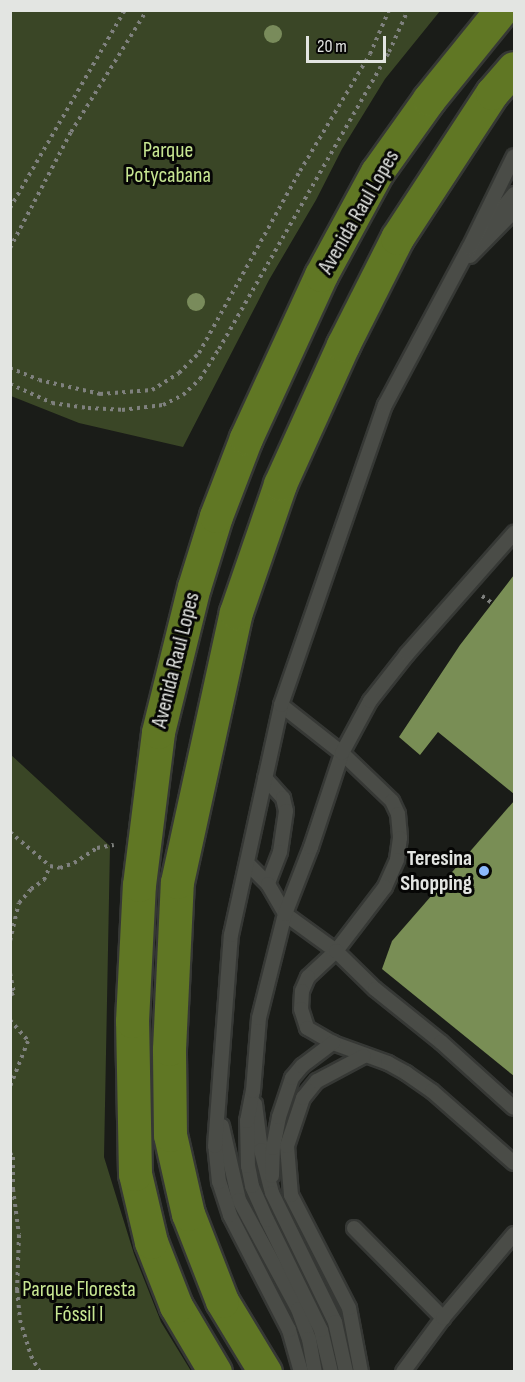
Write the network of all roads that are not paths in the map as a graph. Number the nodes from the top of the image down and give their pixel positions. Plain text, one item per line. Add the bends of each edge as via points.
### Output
1 (501, 10) edge
2 (514, 68) edge
3 (514, 156) edge
4 (514, 174) edge
5 (514, 194) edge
6 (494, 200) junction
7 (514, 211) edge
8 (469, 248) junction
9 (460, 266) junction
10 (514, 533) edge
11 (281, 705) junction
12 (342, 753) junction
13 (265, 778) junction
14 (247, 863) junction
15 (268, 884) junction
16 (285, 914) junction
17 (336, 951) junction
18 (333, 1043) junction
19 (364, 1056) junction
20 (253, 1091) junction
21 (218, 1100) junction
22 (514, 1108) edge
23 (514, 1162) edge
24 (272, 1193) junction
25 (354, 1228) dead end
26 (514, 1234) edge
27 (443, 1318) junction
28 (215, 1371) edge
29 (265, 1371) edge
30 (301, 1371) edge
31 (315, 1371) edge
32 (331, 1371) edge
33 (346, 1371) edge
34 (361, 1371) edge
35 (403, 1371) edge

1 - 28 main road, Avenida Raul Lopes via 429,99 377,172 321,275 246,438 216,516 158,732 143,845 132,1021 135,1174 151,1242 172,1296
2 - 29 main road, Avenida Raul Lopes via 492,93 397,238 280,484 236,612 179,871 169,1049 170,1135 188,1214 218,1291
3 - 6 lane
4 - 6 lane
5 - 8 lane
6 - 8 lane
7 - 9 lane
8 - 9 lane
9 - 11 lane via 385,405
10 - 12 lane via 370,701
11 - 12 lane
11 - 13 lane
12 - 16 lane
12 - 17 lane via 392,801 398,814 400,838 397,860 385,887
13 - 14 lane
13 - 15 lane via 283,798 286,811 280,852
14 - 15 lane
14 - 21 lane via 231,935
15 - 16 lane
16 - 17 lane
16 - 20 lane via 260,1018
17 - 18 lane via 308,977 301,1009 308,1028
17 - 22 lane
18 - 19 lane
18 - 24 lane via 302,1066 285,1092 273,1148
19 - 23 lane via 388,1063 432,1091
19 - 34 lane via 317,1081 303,1098 287,1146 291,1195 349,1308
20 - 24 lane
20 - 32 lane via 245,1146 252,1186 311,1304
21 - 30 lane via 215,1146 219,1182 230,1215 289,1330
21 - 31 lane via 239,1200 298,1310
24 - 33 lane via 293,1240 323,1291
25 - 27 lane
26 - 27 lane
27 - 35 lane

